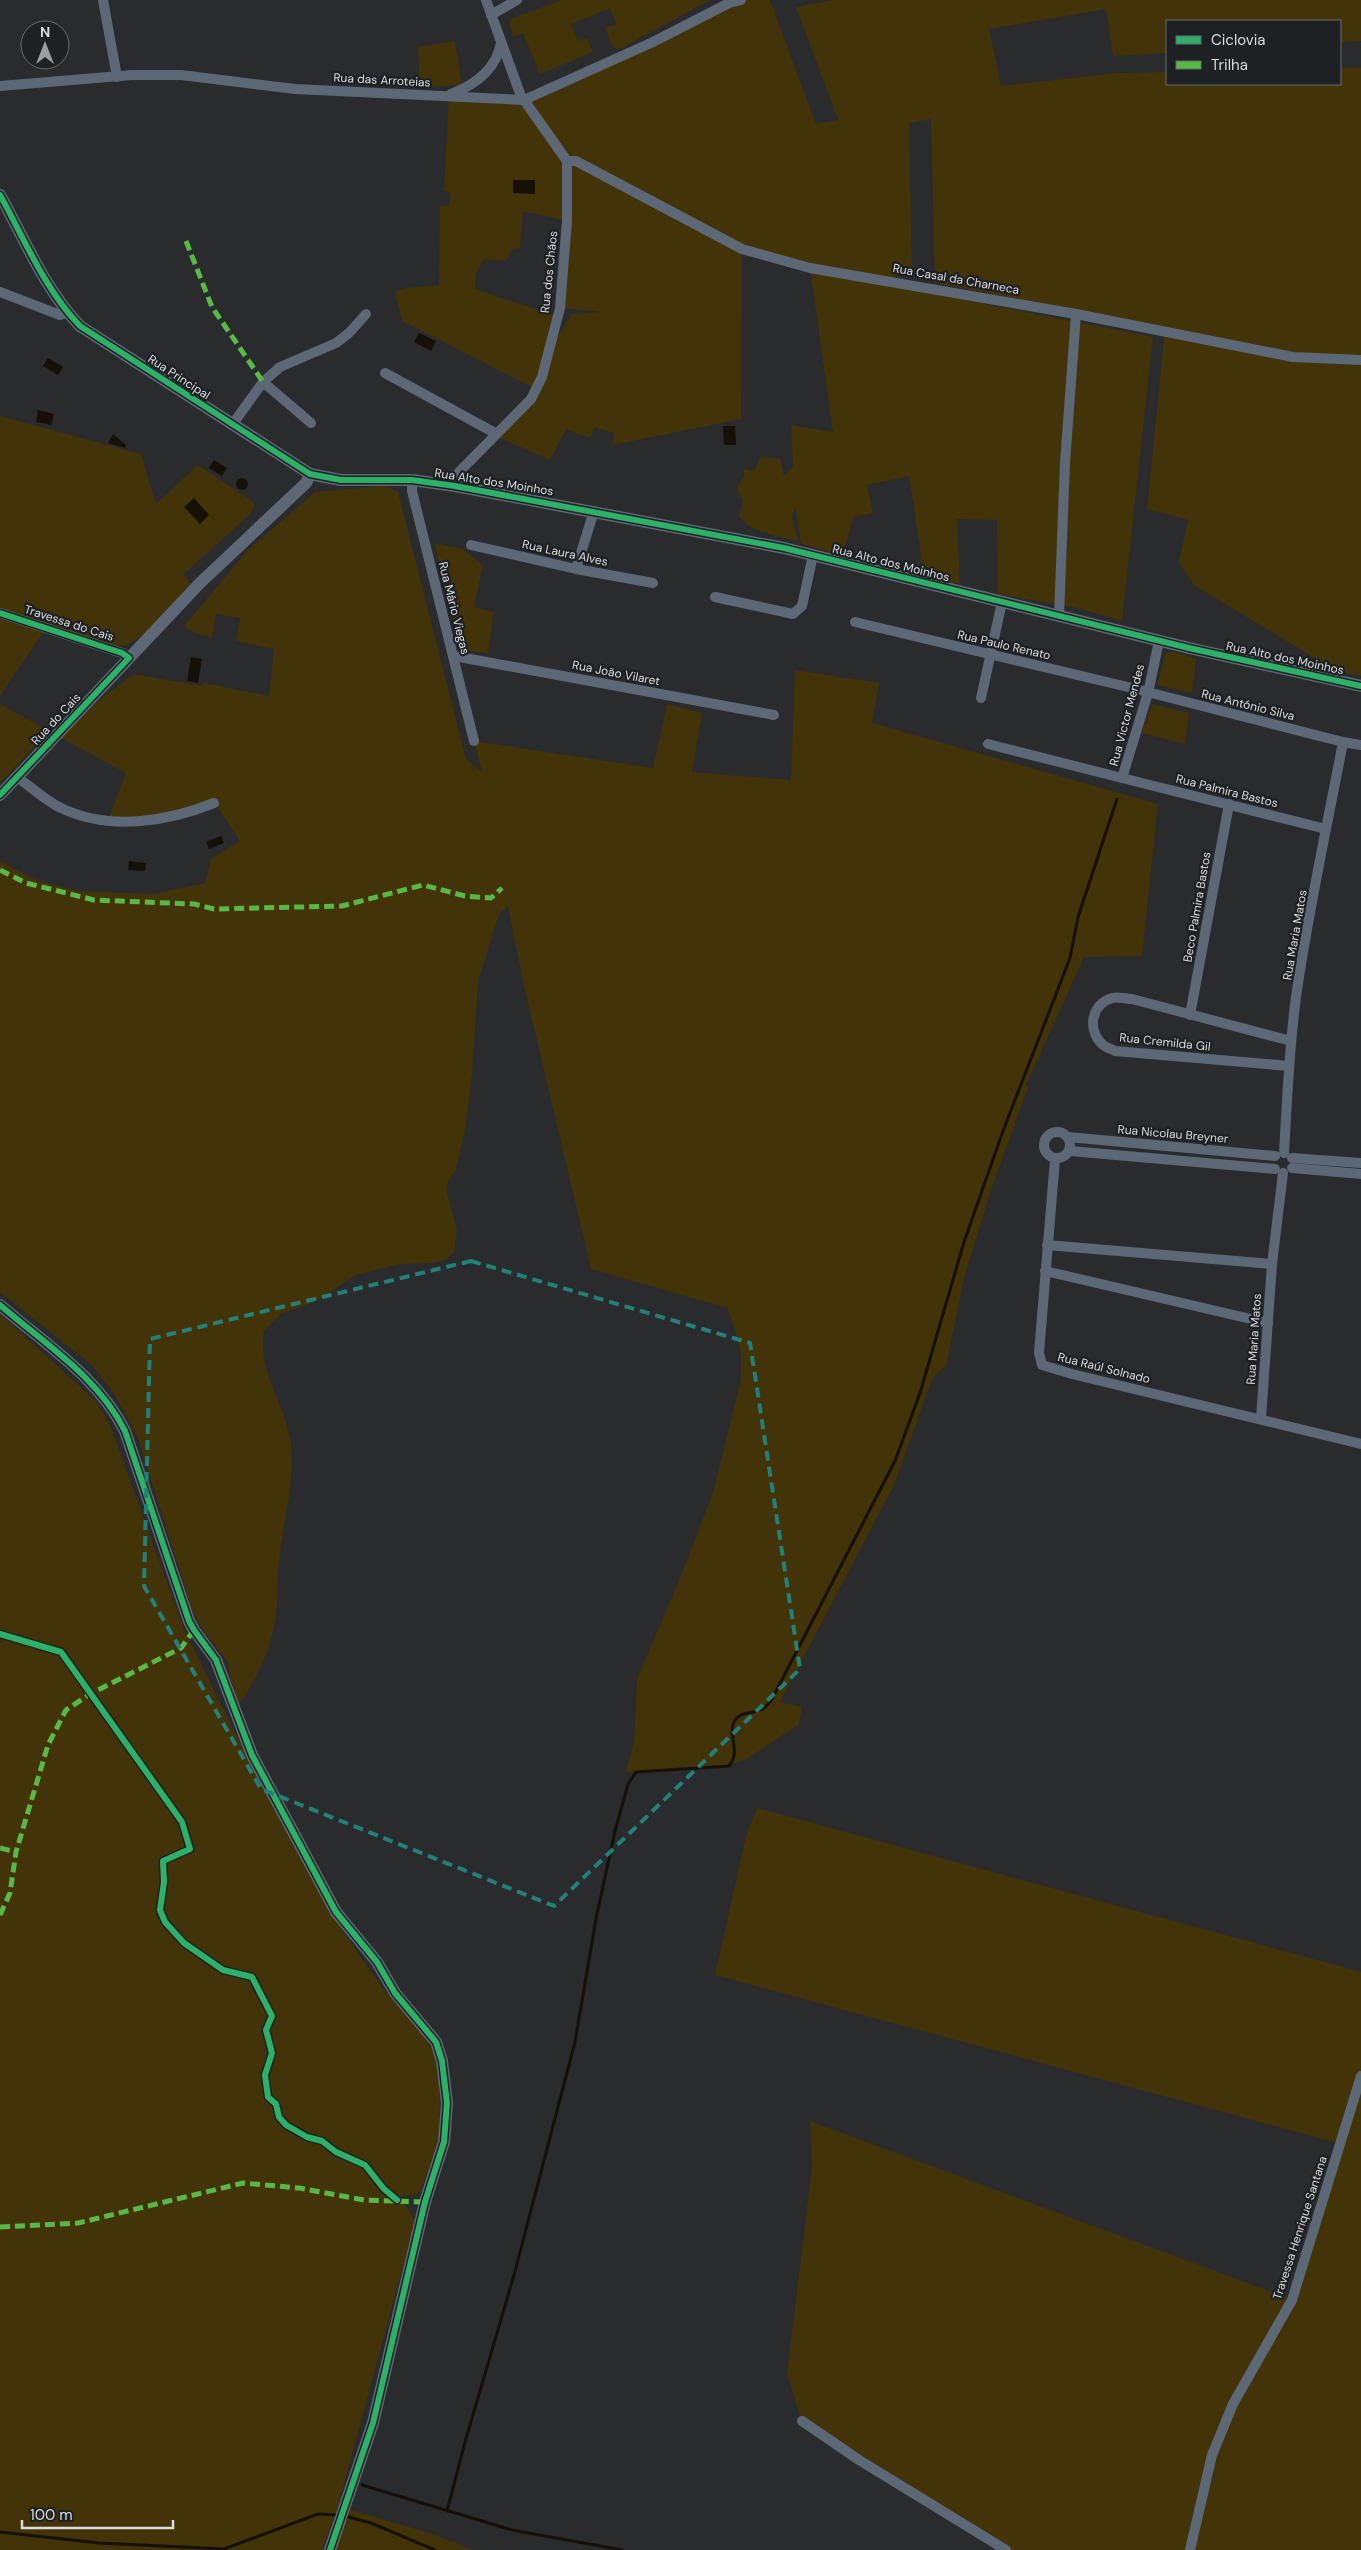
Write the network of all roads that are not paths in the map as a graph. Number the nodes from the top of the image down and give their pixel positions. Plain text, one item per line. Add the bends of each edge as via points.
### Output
1 (103, 0) edge
2 (486, 0) edge
3 (517, 0) edge
4 (741, 0) edge
5 (490, 15) junction
6 (501, 42) junction
7 (117, 77) junction
8 (0, 86) edge
9 (447, 96) junction
10 (523, 100) junction
11 (567, 161) junction
12 (0, 195) edge
13 (0, 292) edge
14 (67, 312) junction
15 (366, 314) dead end
16 (1076, 314) junction
17 (1361, 360) edge
18 (385, 373) dead end
19 (263, 382) junction
20 (311, 423) dead end
21 (232, 425) junction
22 (496, 433) junction
23 (310, 474) junction
24 (412, 480) junction
25 (455, 486) junction
26 (594, 511) junction
27 (471, 544) dead end
28 (813, 555) junction
29 (576, 569) junction
30 (653, 583) dead end
31 (715, 597) dead end
32 (1002, 602) junction
33 (0, 613) edge
34 (1059, 616) junction
35 (855, 622) dead end
36 (1159, 641) junction
37 (990, 654) junction
38 (454, 656) junction
39 (129, 658) junction
40 (1361, 686) edge
41 (1148, 692) junction
42 (981, 698) dead end
43 (774, 716) dead end
44 (474, 741) dead end
45 (1343, 742) junction
46 (988, 744) dead end
47 (1361, 745) edge
48 (17, 777) junction
49 (1122, 778) junction
50 (0, 795) edge
51 (214, 803) dead end
52 (1229, 804) junction
53 (1326, 829) junction
54 (1190, 1015) junction
55 (1291, 1041) junction
56 (1289, 1066) junction
57 (1068, 1137) junction
58 (1070, 1151) junction
59 (1055, 1159) junction
60 (1284, 1163) junction
61 (1361, 1163) edge
62 (1361, 1174) edge
63 (1047, 1245) junction
64 (1272, 1264) junction
65 (1045, 1271) junction
66 (0, 1305) edge
67 (1268, 1323) junction
68 (1261, 1418) junction
69 (1361, 1444) edge
70 (1361, 2076) edge
71 (802, 2420) dead end
72 (330, 2550) edge
73 (1006, 2550) edge
74 (1190, 2550) edge

1 - 7 street
2 - 5 street
3 - 5 street
4 - 10 street, Rua das Arroteias
5 - 6 street
6 - 9 street via 497,59 489,69 472,83
6 - 10 street
7 - 8 street, Rua das Arroteias
7 - 9 street, Rua das Arroteias via 181,75 295,89
9 - 10 street, Rua das Arroteias
10 - 11 street
11 - 16 street, Rua Casal da Charneca via 576,161 742,249 810,268
11 - 22 street, Rua dos Chãos via 567,221 560,308 542,378 532,399
12 - 14 street, Rua Principal
13 - 14 street via 60,315
14 - 21 street, Rua Principal via 95,336
15 - 19 street via 336,343 280,367
16 - 17 street, Rua Casal da Charneca via 1294,357
16 - 34 street via 1065,462
18 - 22 street
19 - 20 street
19 - 21 street
21 - 23 street, Rua Principal
22 - 25 street, Rua dos Chãos via 459,472
23 - 24 street, Rua Principal via 341,480
23 - 39 street, Rua do Cais via 306,483 200,583
24 - 25 street, Rua Alto dos Moinhos
24 - 38 street, Rua Mário Viegas via 412,491
25 - 26 street, Rua Alto dos Moinhos
26 - 28 street, Rua Alto dos Moinhos
26 - 29 street
27 - 29 street, Rua Laura Alves
28 - 31 street via 802,606 793,614
28 - 32 street, Rua Alto dos Moinhos
29 - 30 street, Rua Laura Alves
32 - 34 street, Rua Alto dos Moinhos
32 - 37 street
33 - 39 street, Travessa do Cais
34 - 36 street, Rua Alto dos Moinhos
35 - 37 street, Rua Paulo Renato
36 - 40 street, Rua Alto dos Moinhos
36 - 41 street, Rua Victor Mendes
37 - 41 street, Rua Paulo Renato
37 - 42 street
38 - 43 street, Rua João Vilaret
38 - 44 street, Rua Mário Viegas
39 - 48 street, Rua do Cais
41 - 45 street, Rua António Silva
41 - 49 street, Rua Victor Mendes
45 - 47 street
45 - 53 street, Rua Maria Matos
46 - 49 street, Rua Victor Mendes
48 - 50 street, Rua do Cais
48 - 51 street via 60,808 108,820 137,822 172,818
49 - 52 street, Rua Palmira Bastos
52 - 53 street, Rua Palmira Bastos
52 - 54 street, Beco Palmira Bastos
53 - 55 street, Rua Maria Matos
54 - 55 street, Rua Cremilda Gil
54 - 56 street, Rua Cremilda Gil via 1114,997 1095,1011 1093,1022 1102,1045 1115,1051
55 - 56 street, Rua Maria Matos
56 - 60 street, Rua Maria Matos
57 - 58 street
57 - 59 street via 1056,1132 1046,1139 1045,1151
57 - 60 street, Rua Nicolau Breyner
58 - 59 street
58 - 60 street, Rua Nicolau Breyner
59 - 63 street, Rua Raúl Solnado
60 - 61 street, Rua Nicolau Breyner
60 - 62 street, Rua Nicolau Breyner
60 - 64 street, Rua Maria Matos
63 - 64 street
63 - 65 street, Rua Raúl Solnado
64 - 67 street, Rua Maria Matos
65 - 67 street
65 - 68 street, Rua Raúl Solnado via 1039,1352 1042,1365
66 - 72 street via 94,1385 115,1412 126,1431 190,1621 220,1667 252,1755 336,1912 377,1962 395,1993 429,2032 440,2051 447,2103 445,2136 425,2202 373,2423
67 - 68 street, Rua Maria Matos
68 - 69 street, Rua Raúl Solnado
70 - 74 street, Travessa Henrique Santana via 1292,2300 1233,2404 1212,2455
71 - 73 street via 859,2460

